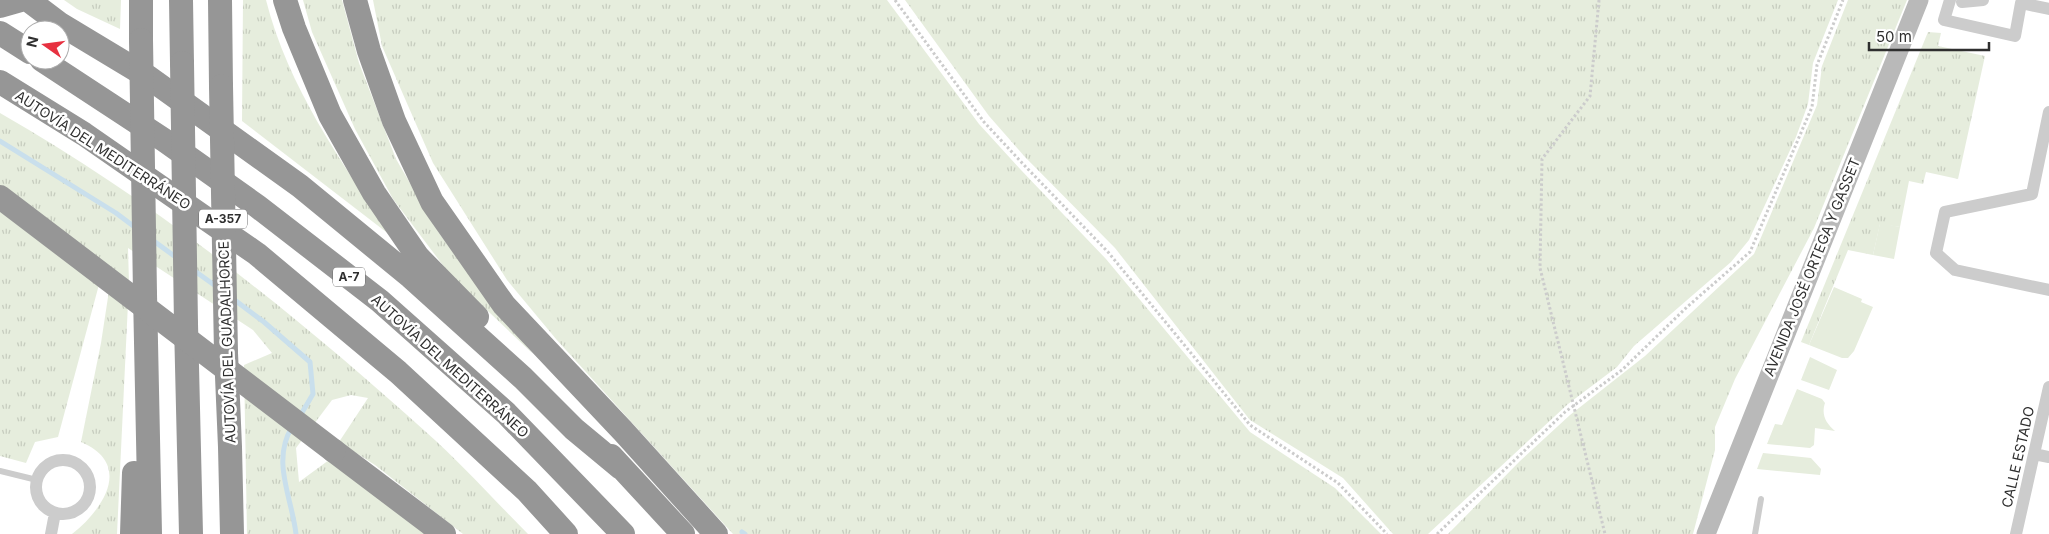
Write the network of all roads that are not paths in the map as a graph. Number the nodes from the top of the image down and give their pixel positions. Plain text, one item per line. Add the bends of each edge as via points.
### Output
1 (21, 0) edge
2 (28, 0) edge
3 (141, 0) edge
4 (181, 0) edge
5 (220, 0) edge
6 (285, 0) edge
7 (355, 0) edge
8 (1919, 0) edge
9 (1983, 0) edge
10 (2036, 0) edge
11 (1956, 1) edge
12 (2049, 2) edge
13 (0, 6) edge
14 (2049, 9) edge
15 (0, 33) edge
16 (20, 46) edge
17 (57, 70) edge
18 (0, 82) edge
19 (2049, 112) edge
20 (0, 197) edge
21 (2049, 290) edge
22 (2049, 387) edge
23 (148, 393) junction
24 (2034, 454) junction
25 (2049, 457) edge
26 (622, 468) junction
27 (0, 471) edge
28 (37, 480) junction
29 (1761, 499) dead end
30 (55, 513) junction
31 (51, 534) edge
32 (132, 534) edge
33 (150, 534) edge
34 (191, 534) edge
35 (232, 534) edge
36 (444, 534) edge
37 (566, 534) edge
38 (623, 534) edge
39 (683, 534) edge
40 (716, 534) edge
41 (1706, 534) edge
42 (1755, 534) edge
43 (2016, 534) edge

1 - 13 highway
2 - 26 highway via 60,24 148,77 300,186 411,277 523,378 574,429
3 - 23 highway, bridge
4 - 34 highway, A-357, bridge
5 - 35 highway, AUTOVÍA DEL GUADALHORCE / A-357, bridge
6 - 26 highway via 330,115 374,193 418,257 571,411
7 - 40 highway via 394,121 432,202 504,304
8 - 41 main road, AVENIDA JOSÉ ORTEGA Y GASSET
9 - 11 street
10 - 12 street
11 - 14 street via 1944,20 2015,36 2021,3
15 - 16 highway
17 - 38 highway, AUTOVÍA DEL MEDITERRÁNEO / A-7 via 257,206 380,301 506,413
18 - 37 highway, AUTOVÍA DEL MEDITERRÁNEO via 84,134 257,254 398,372 527,491
19 - 21 street via 2032,194 1945,212 1936,253 1955,270
20 - 36 highway, bridge
22 - 24 street, CALLE ESTADO
23 - 32 highway via 134,467
23 - 33 highway
24 - 25 street
24 - 43 street, CALLE ESTADO
26 - 39 highway
27 - 28 lane
28 - 30 street via 42,504
28 - 30 street via 47,464 56,460 74,461 87,473 90,491 87,500 74,512
29 - 42 lane
30 - 31 street

